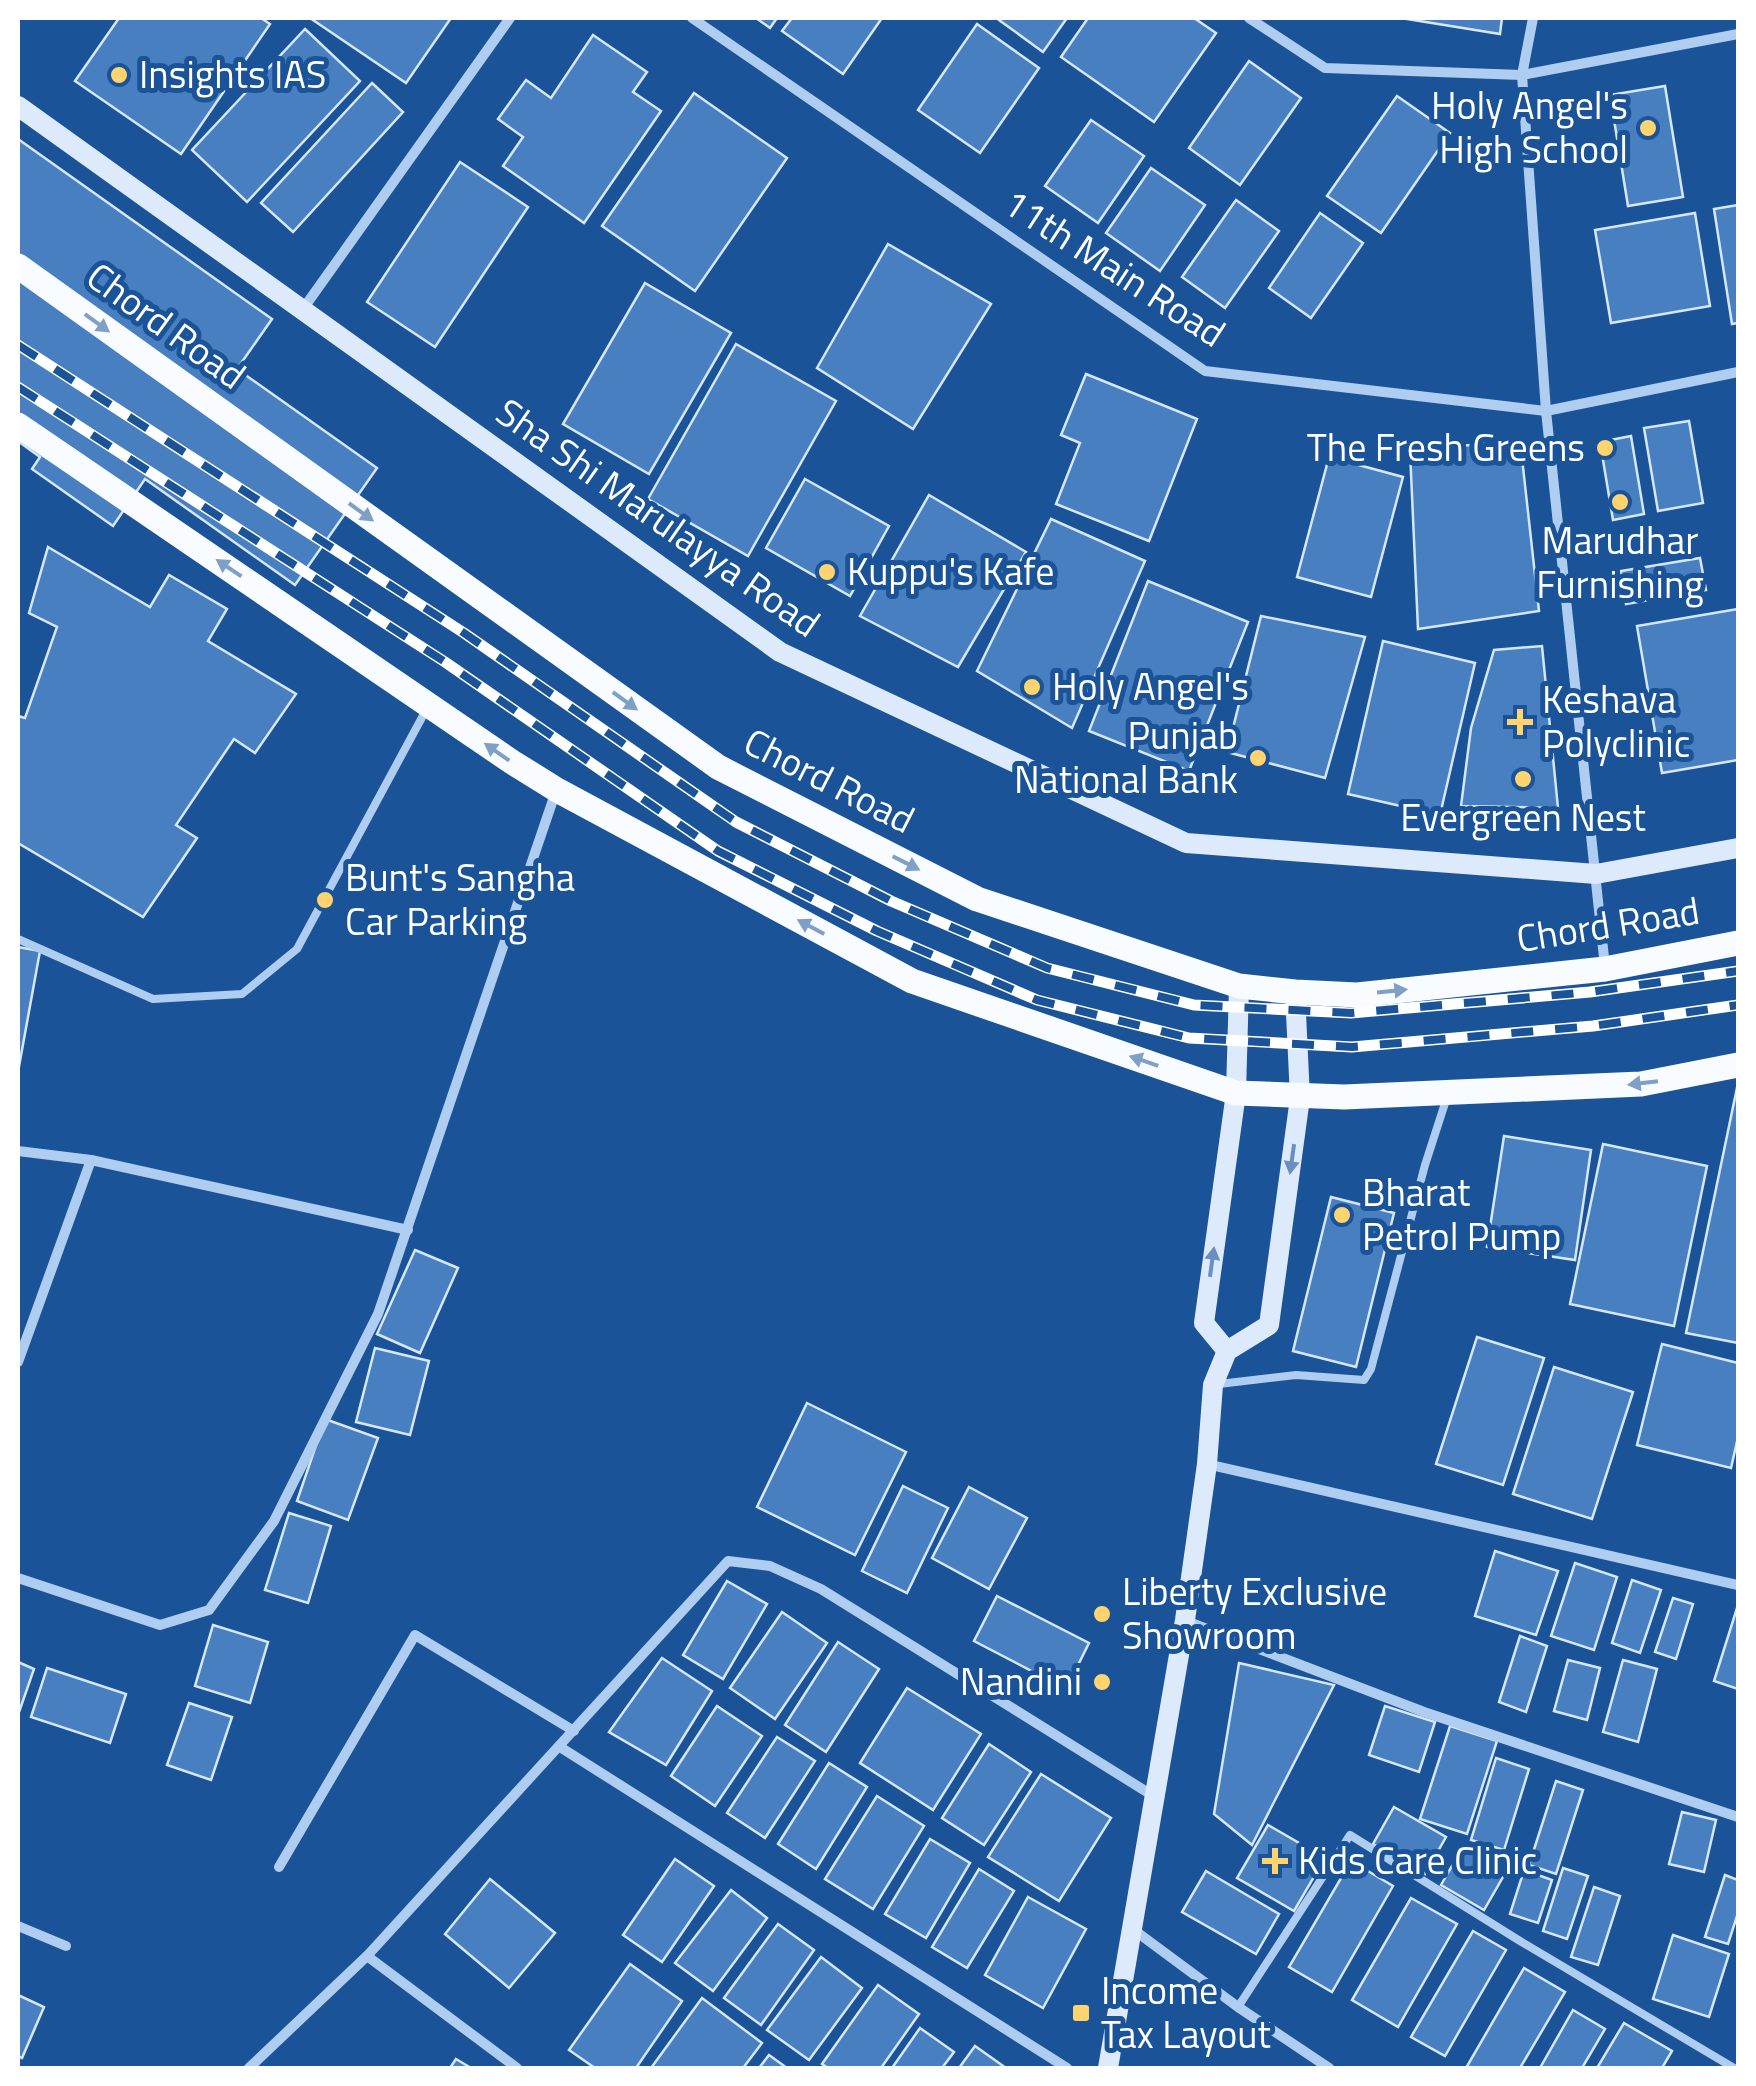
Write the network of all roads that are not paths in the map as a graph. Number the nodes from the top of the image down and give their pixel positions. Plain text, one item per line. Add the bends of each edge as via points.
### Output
1 (510, 18) edge
2 (692, 18) edge
3 (1249, 18) edge
4 (1533, 18) edge
5 (1738, 34) edge
6 (1522, 75) junction
7 (18, 106) edge
8 (18, 266) edge
9 (303, 310) junction
10 (1738, 372) edge
11 (1546, 411) junction
12 (18, 425) edge
13 (429, 704) junction
14 (557, 790) junction
15 (1738, 848) edge
16 (1596, 874) junction
17 (18, 939) edge
18 (1738, 942) edge
19 (1605, 969) junction
20 (1238, 986) junction
21 (1295, 992) junction
22 (1738, 1065) edge
23 (1236, 1093) junction
24 (1448, 1093) junction
25 (1300, 1098) junction
26 (18, 1151) edge
27 (91, 1160) junction
28 (408, 1230) junction
29 (1228, 1350) junction
30 (18, 1362) edge
31 (1213, 1385) junction
32 (1206, 1464) junction
33 (18, 1578) edge
34 (1738, 1586) edge
35 (1185, 1620) junction
36 (574, 1731) junction
37 (560, 1747) junction
38 (1156, 1798) junction
39 (1738, 1817) edge
40 (279, 1867) dead end
41 (18, 1926) edge
42 (1134, 1930) junction
43 (66, 1946) dead end
44 (366, 1956) junction
45 (1238, 2008) junction
46 (249, 2068) edge
47 (517, 2068) edge
48 (1067, 2068) edge
49 (1108, 2068) edge
50 (1329, 2068) edge
51 (1734, 2068) edge

1 - 9 street
2 - 11 street, 11th Main Road via 1205,371
3 - 6 street via 1326,68
4 - 6 street
5 - 6 street
6 - 11 street
7 - 9 street, Sha Shi Marulayya Road
8 -> 20 main road, Chord Road via 718,768 977,899
9 - 16 street, Sha Shi Marulayya Road via 780,652 1186,843
10 - 11 street, 11th Main Road
11 - 16 street
13 -> 12 main road
14 -> 13 main road
13 - 17 lane via 296,949 242,994 153,999
23 -> 14 main road via 912,981
14 - 28 street
15 - 16 street, Sha Shi Marulayya Road
16 - 19 street
18 - 19 main road, Chord Road
21 -> 19 main road, Chord Road via 1357,995
20 - 21 main road, Chord Road
20 - 23 street
21 - 25 street
22 -> 24 main road via 1640,1084
23 - 25 main road
29 -> 23 street via 1204,1322
24 - 25 main road
24 - 31 lane via 1364,1380 1296,1374
25 -> 29 street via 1270,1325
26 - 27 street
27 - 28 street
27 - 30 street
28 - 33 street via 378,1314 274,1520 209,1610 160,1625
29 - 31 street
31 - 32 street
32 - 34 street
32 - 35 street
35 - 38 street
35 - 39 street via 1424,1712
36 - 37 street
36 - 38 street via 728,1561 770,1566 820,1590
36 - 40 street via 415,1635
37 - 44 street
37 - 48 street
38 - 42 street
41 - 43 street
42 - 45 street
42 - 49 street
44 - 46 street
44 - 47 street
45 - 50 street
45 - 51 lane via 1350,1835

